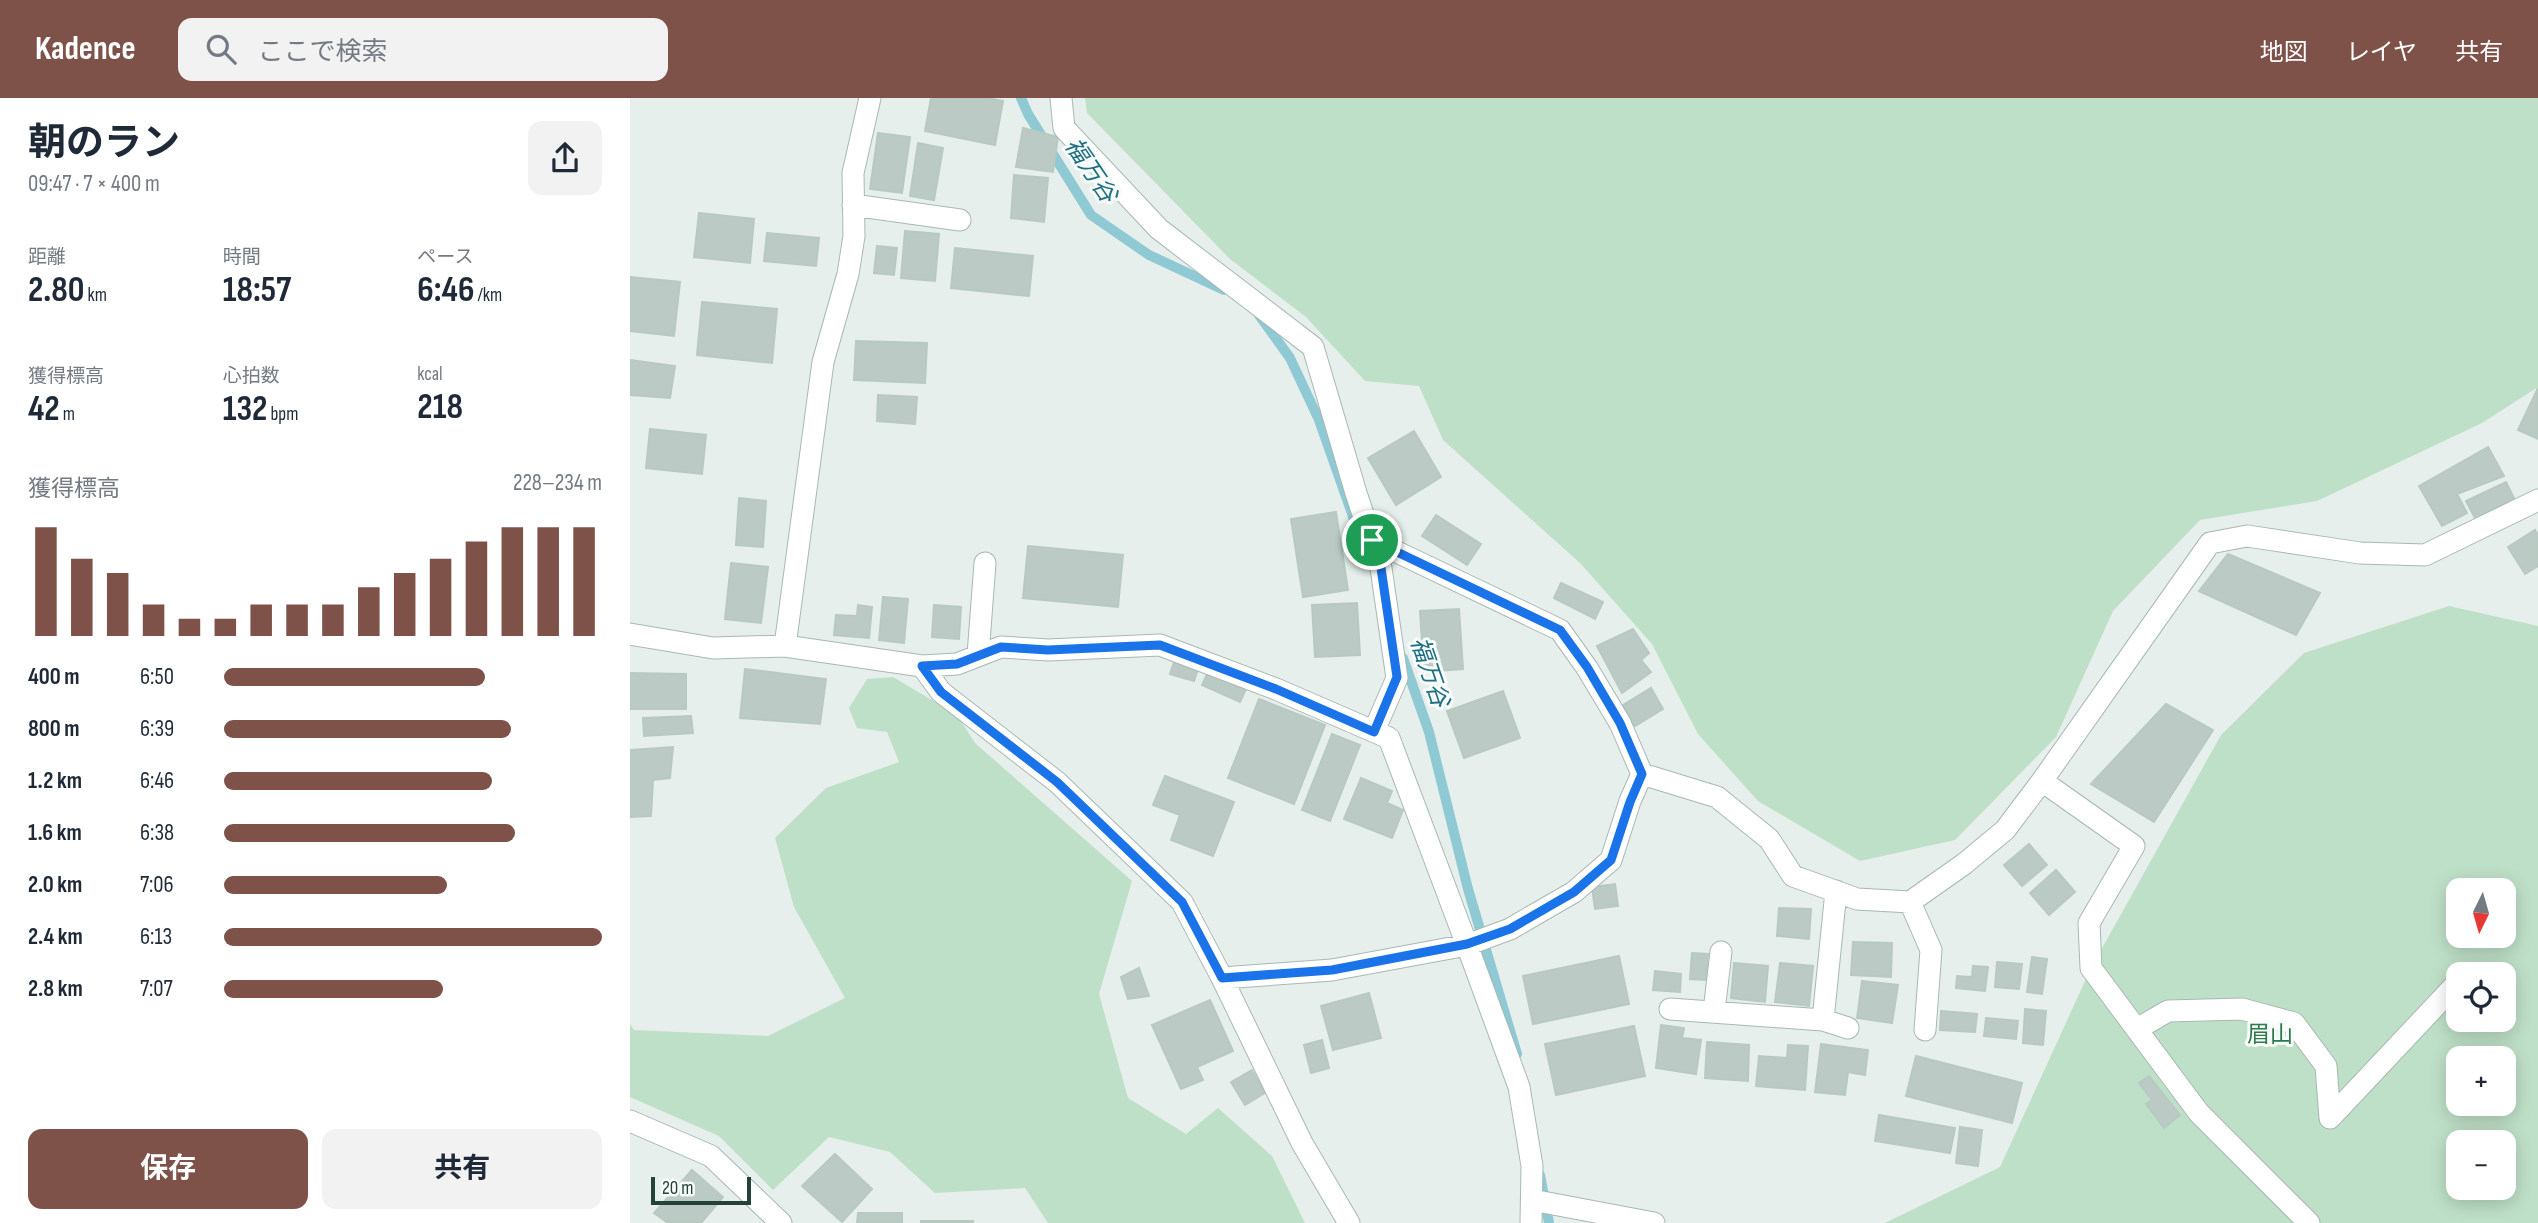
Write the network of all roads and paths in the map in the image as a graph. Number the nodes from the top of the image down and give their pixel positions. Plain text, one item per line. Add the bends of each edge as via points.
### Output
1 (870, 98) edge
2 (1061, 98) edge
3 (853, 205) junction
4 (960, 220) dead end
5 (2538, 500) edge
6 (1372, 540) junction
7 (985, 563) dead end
8 (630, 634) edge
9 (785, 646) junction
10 (978, 655) junction
11 (922, 666) junction
12 (1374, 732) junction
13 (1642, 774) junction
14 (2042, 781) junction
15 (1836, 891) junction
16 (1910, 902) junction
17 (1467, 944) junction
18 (1721, 952) dead end
19 (1222, 978) junction
20 (2446, 995) edge
21 (1670, 1009) dead end
22 (1714, 1012) junction
23 (1823, 1020) junction
24 (1848, 1028) dead end
25 (2137, 1028) junction
26 (1924, 1030) dead end
27 (630, 1121) edge
28 (1532, 1200) junction
29 (781, 1223) edge
30 (1349, 1223) edge
31 (1531, 1223) edge
32 (1654, 1223) edge
33 (2309, 1223) edge

1 - 3 street via 853,173
2 - 6 street via 1064,128 1158,229 1313,347
3 - 4 street
3 - 9 street via 848,274 823,362
5 - 14 street via 2425,555 2360,553 2247,536 2210,543
6 - 12 street via 1381,568 1397,677
6 - 13 street via 1560,630 1620,723
7 - 10 street
8 - 9 street via 713,648
9 - 11 street
10 - 11 street via 957,664
10 - 12 street via 1001,647 1048,650 1160,645
11 - 19 street via 941,692 1057,782 1182,902
12 - 17 street via 1389,738
13 - 15 street via 1717,797 1769,839 1793,876
13 - 17 street via 1611,860 1574,892 1510,929
14 - 16 street via 2005,830
14 - 25 street via 2134,846 2089,923 2091,968
15 - 16 street via 1857,899
15 - 23 street
16 - 26 street via 1931,950
17 - 19 street via 1332,970
17 - 28 street via 1518,1087 1532,1166
18 - 22 street
19 - 30 street via 1302,1143
20 - 25 street via 2330,1118 2326,1066 2294,1023 2242,1009 2168,1011
21 - 22 street
22 - 23 street
23 - 24 street
25 - 33 street via 2199,1113
27 - 29 street via 711,1156
28 - 31 street
28 - 32 street

